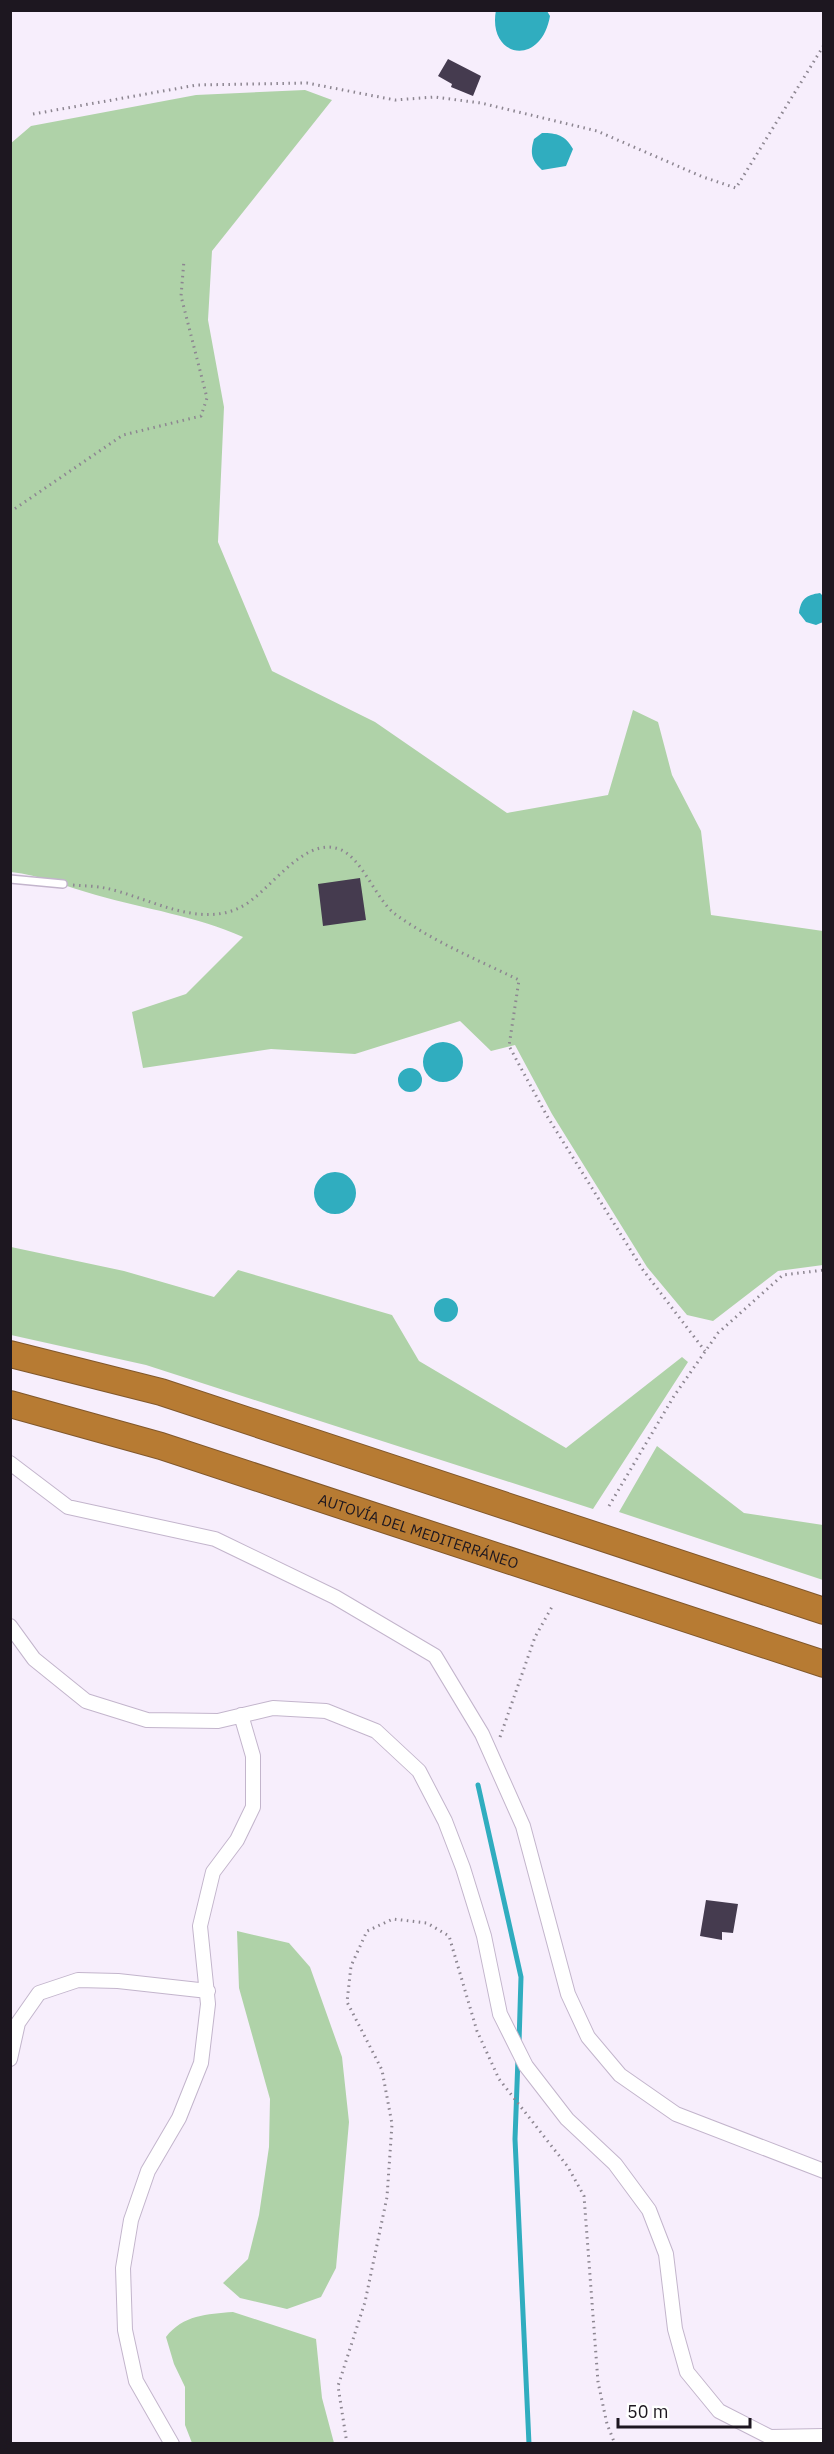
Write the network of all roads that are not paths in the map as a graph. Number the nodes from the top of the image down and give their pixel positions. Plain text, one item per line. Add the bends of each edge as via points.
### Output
1 (10, 879) edge
2 (63, 884) road end
3 (10, 1354) edge
4 (10, 1404) edge
5 (10, 1463) edge
6 (824, 1611) edge
7 (10, 1626) edge
8 (824, 1664) edge
9 (242, 1715) junction
10 (208, 1992) junction
11 (10, 2059) edge
12 (824, 2171) edge
13 (824, 2436) edge
14 (172, 2444) edge

1 - 2 lane
3 - 6 highway via 161,1392
4 - 8 highway, AUTOVÍA DEL MEDITERRÁNEO via 161,1446
5 - 12 street via 68,1507 215,1539 335,1597 435,1656 482,1734 523,1826 568,1994 588,2037 620,2075 676,2114
7 - 9 street via 34,1659 86,1701 147,1720 218,1721
9 - 10 street via 253,1756 253,1807 237,1840 213,1872 200,1926
9 - 13 street via 273,1708 326,1711 376,1731 419,1772 445,1821 463,1868 484,1936 500,2014 526,2066 567,2119 615,2164 649,2210 666,2254 675,2329 687,2372 719,2410 770,2437
10 - 11 street via 78,1980 49,1989 39,1993 18,2024
10 - 14 street via 201,2063 179,2118 148,2171 131,2220 123,2268 125,2330 136,2381

